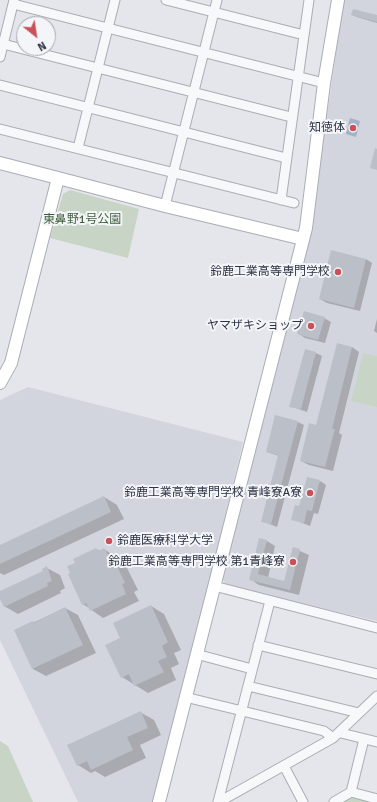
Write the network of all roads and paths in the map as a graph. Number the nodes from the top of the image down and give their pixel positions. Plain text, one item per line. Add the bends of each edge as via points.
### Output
1 (115, 0) edge
2 (166, 0) edge
3 (217, 0) edge
4 (309, 0) edge
5 (338, 0) edge
6 (14, 2) edge
7 (214, 12) junction
8 (109, 28) junction
9 (304, 35) junction
10 (3, 44) junction
11 (204, 52) junction
12 (0, 57) edge
13 (98, 68) junction
14 (297, 76) junction
15 (324, 83) junction
16 (0, 85) edge
17 (194, 92) junction
18 (88, 108) junction
19 (291, 117) junction
20 (0, 129) edge
21 (184, 132) junction
22 (78, 148) junction
23 (286, 158) junction
24 (0, 163) edge
25 (173, 173) junction
26 (58, 178) junction
27 (281, 200) junction
28 (294, 203) dead end
29 (164, 206) junction
30 (303, 239) junction
31 (0, 383) edge
32 (214, 586) junction
33 (270, 601) junction
34 (377, 628) edge
35 (258, 645) junction
36 (196, 654) junction
37 (252, 669) junction
38 (377, 674) edge
39 (248, 686) junction
40 (185, 697) junction
41 (375, 700) edge
42 (241, 711) junction
43 (359, 713) junction
44 (337, 736) junction
45 (364, 739) junction
46 (377, 742) edge
47 (284, 766) junction
48 (351, 792) junction
49 (377, 799) edge
50 (159, 802) edge
51 (219, 802) edge
52 (303, 802) edge
53 (334, 802) edge

1 - 8 street
2 - 7 street
3 - 7 street
4 - 9 street
5 - 15 street
6 - 8 street
6 - 10 street
7 - 9 street
7 - 11 street
8 - 11 street
8 - 13 street
9 - 14 street
10 - 12 street
10 - 13 street
11 - 14 street
11 - 17 street
13 - 17 street
13 - 18 street
14 - 15 street
14 - 19 street
15 - 30 street
16 - 18 street
17 - 19 street
17 - 21 street
18 - 21 street
18 - 22 street
19 - 23 street
20 - 22 street
21 - 23 street
21 - 25 street
22 - 25 street
23 - 27 street
24 - 26 street
25 - 27 street
25 - 29 street
26 - 29 street
26 - 31 street via 11,363
27 - 28 street
29 - 30 street
30 - 32 street
32 - 33 street
32 - 36 street
33 - 34 street
33 - 35 street
35 - 37 street
35 - 38 street
36 - 37 street
36 - 40 street
37 - 39 street
39 - 42 street
39 - 43 street
40 - 42 street
40 - 50 street
41 - 43 street
42 - 44 street
42 - 51 street
43 - 44 street
44 - 45 street
44 - 47 street
45 - 46 street
45 - 48 street
47 - 51 street
47 - 52 street
48 - 49 street
48 - 53 street

